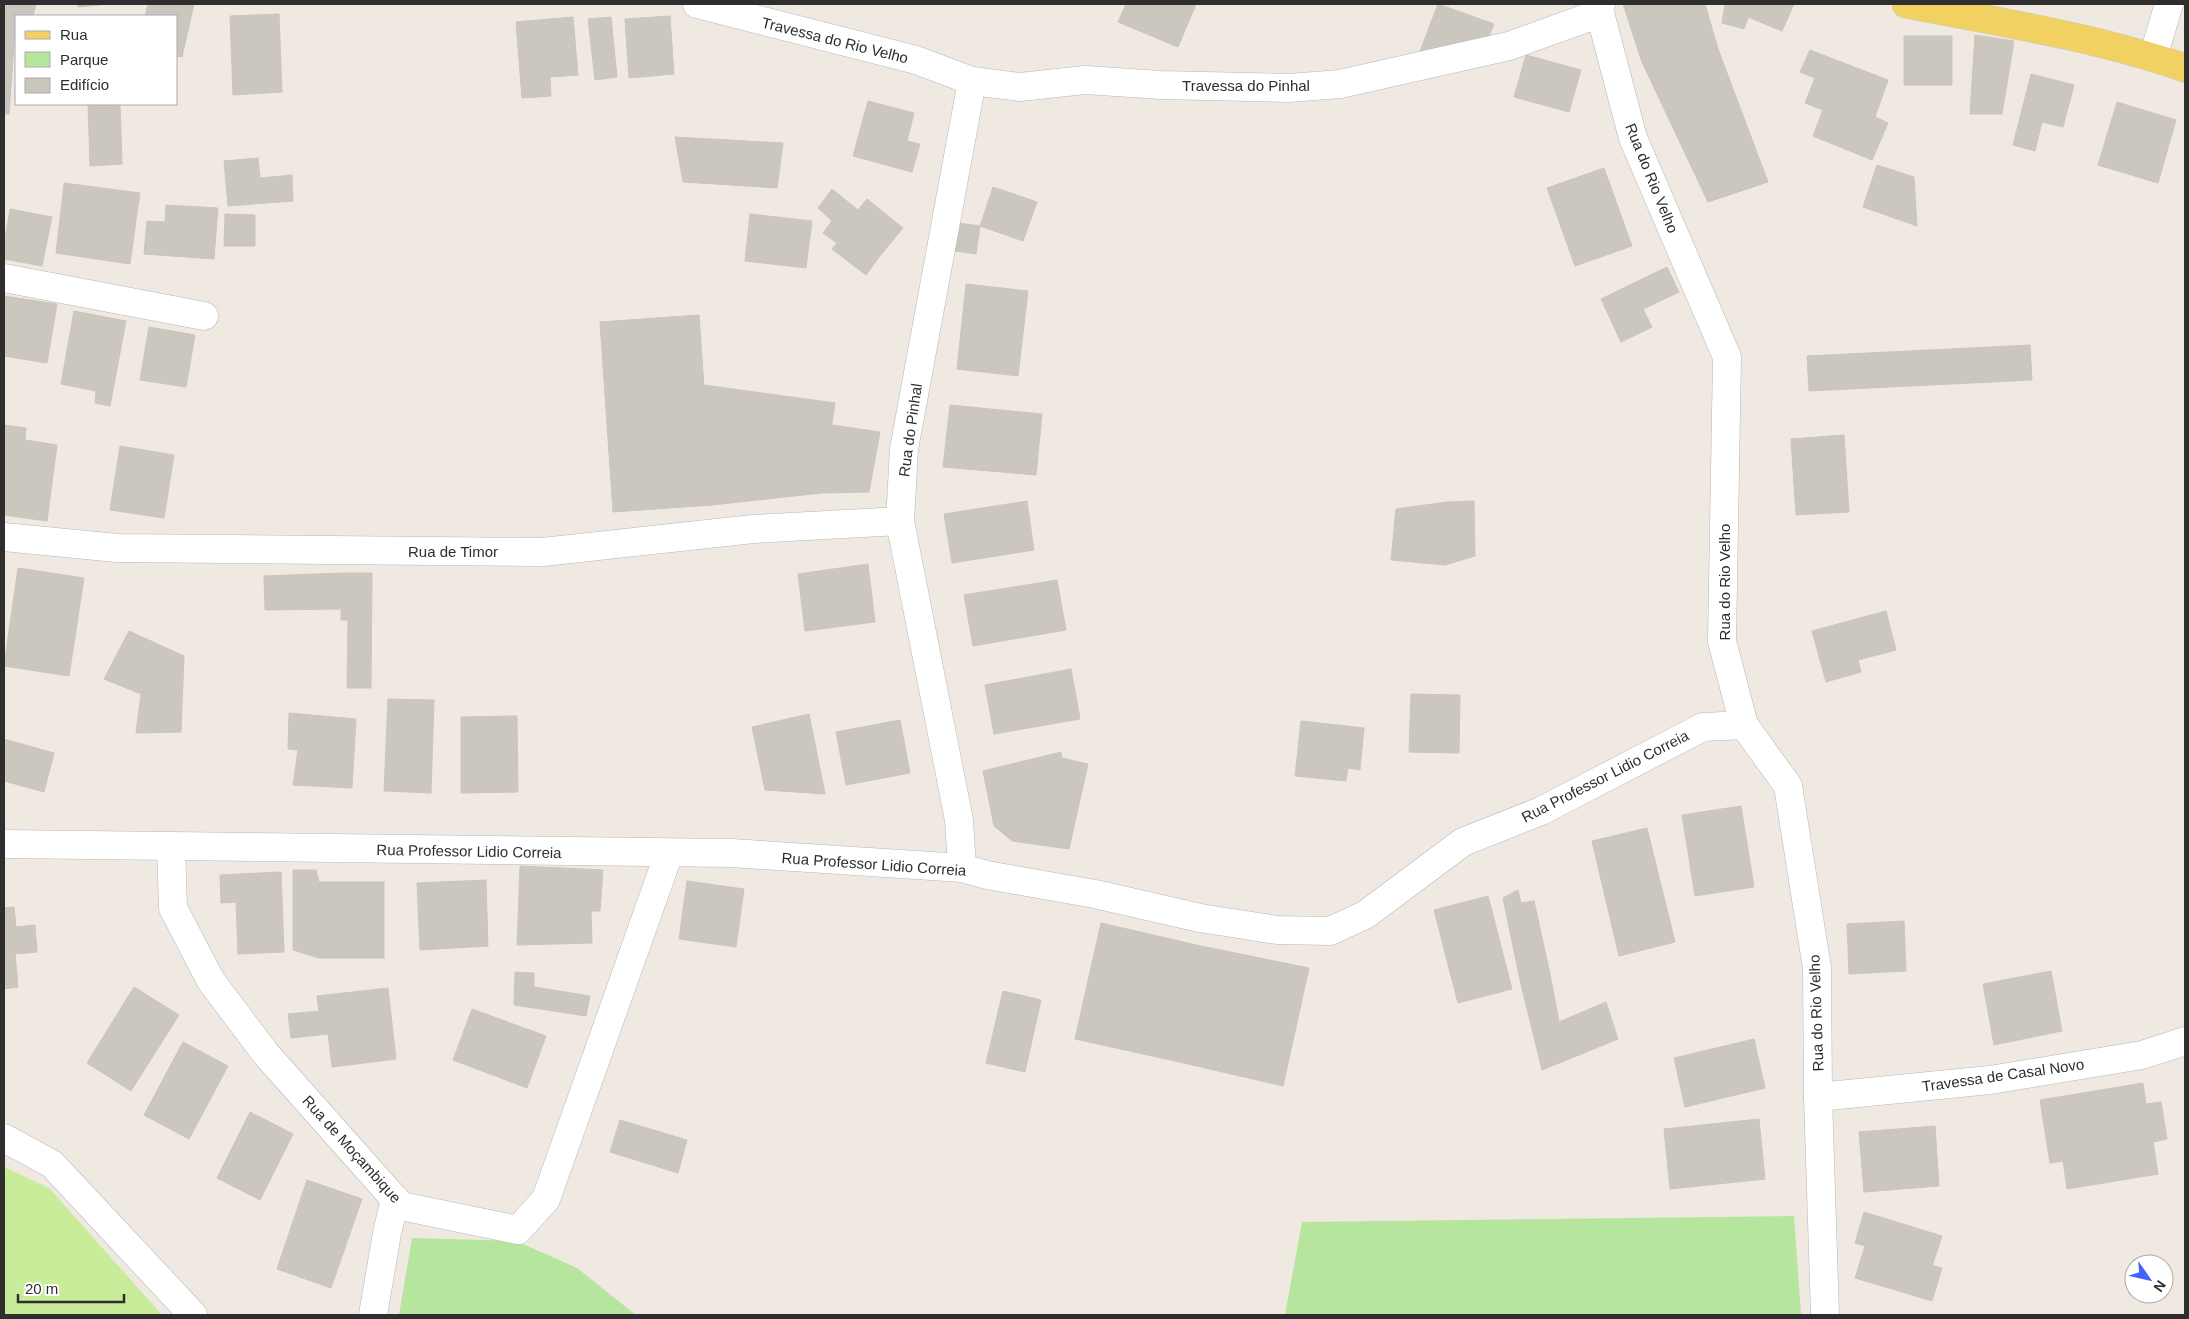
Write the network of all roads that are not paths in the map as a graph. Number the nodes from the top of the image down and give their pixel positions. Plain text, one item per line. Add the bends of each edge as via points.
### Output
1 (697, 4) edge
2 (1906, 4) edge
3 (2169, 4) edge
4 (1601, 8) edge
5 (2152, 57) junction
6 (2185, 68) edge
7 (972, 81) junction
8 (4, 278) edge
9 (204, 316) dead end
10 (900, 521) junction
11 (4, 537) edge
12 (1744, 725) junction
13 (4, 844) edge
14 (172, 847) junction
15 (669, 853) junction
16 (962, 868) junction
17 (2185, 1041) edge
18 (1818, 1097) junction
19 (4, 1138) edge
20 (395, 1199) junction
21 (193, 1315) edge
22 (373, 1315) edge
23 (1825, 1315) edge

1 - 7 street, Travessa do Rio Velho via 916,60
2 - 5 main road via 2028,27
3 - 5 street
4 - 7 street, Travessa do Pinhal via 1509,46 1340,84 1289,88 1085,80 1020,87
4 - 12 street, Rua do Rio Velho via 1633,138 1727,357 1722,641
5 - 6 main road
7 - 10 street, Rua do Pinhal via 904,449
8 - 9 street
10 - 11 street, Rua de Timor via 753,530 543,552 117,548
10 - 16 street, Rua do Pinhal via 959,820
12 - 16 street, Rua Professor Lidio Correia via 1703,727 1541,811 1462,842 1365,915 1330,931 1277,930 1200,918
12 - 18 street, Rua do Rio Velho via 1788,786 1817,968
13 - 14 street, Rua Professor Lidio Correia
14 - 15 street, Rua Professor Lidio Correia
14 - 20 street, Rua de Moçambique via 172,908 210,981 266,1054
15 - 16 street, Rua Professor Lidio Correia via 731,853
15 - 20 street, Rua de Moçambique via 546,1199 518,1230 401,1206
17 - 18 street, Travessa de Casal Novo via 2142,1055 1990,1080
18 - 23 street, Rua do Rio Velho
19 - 21 street via 52,1164
20 - 22 street

